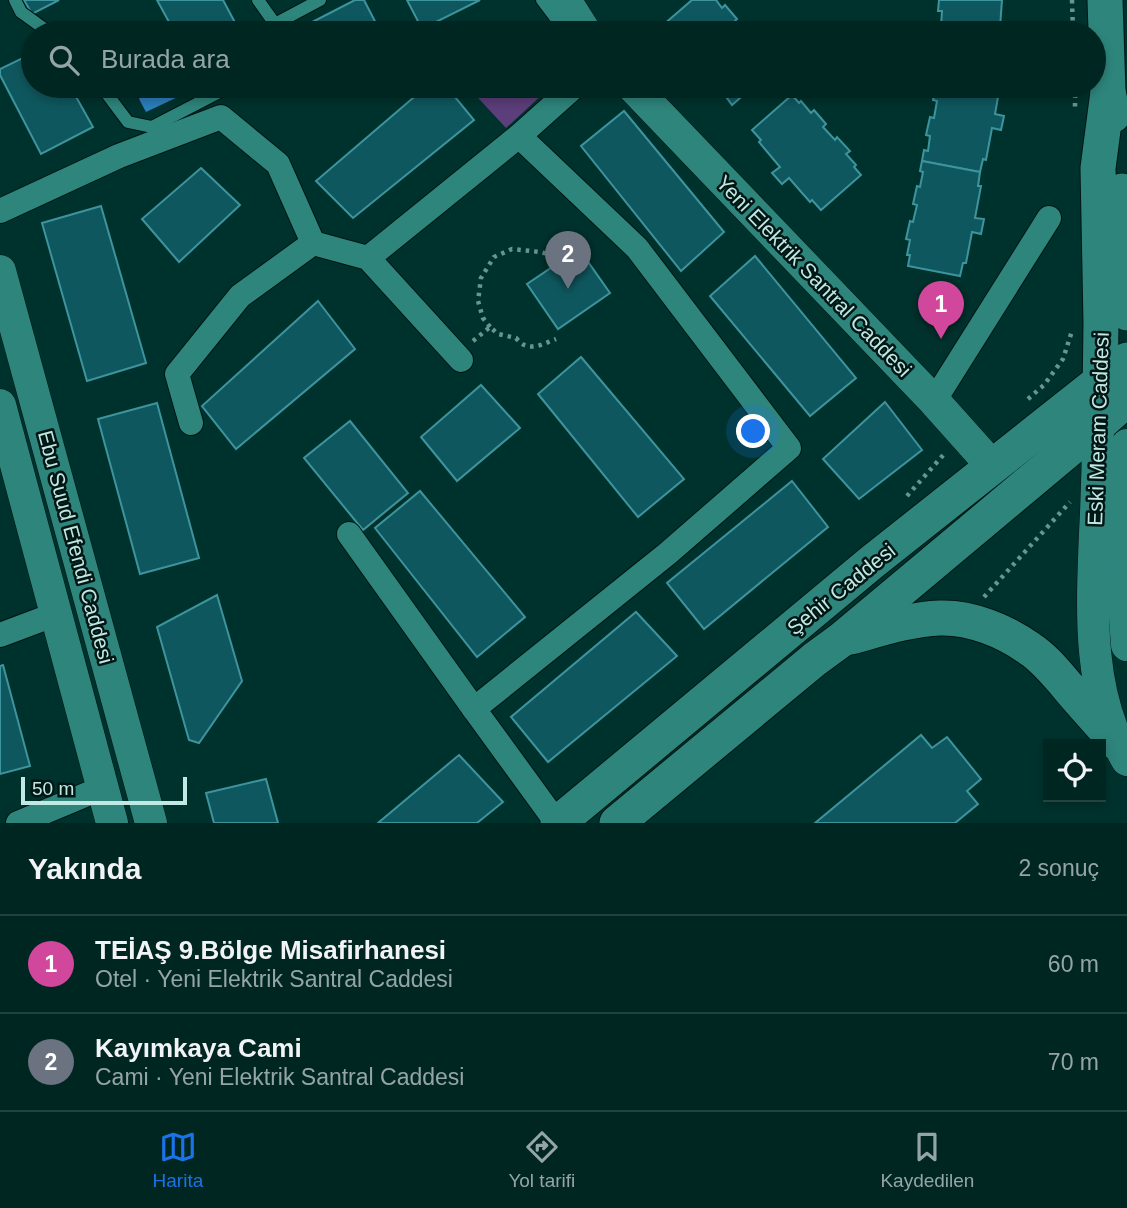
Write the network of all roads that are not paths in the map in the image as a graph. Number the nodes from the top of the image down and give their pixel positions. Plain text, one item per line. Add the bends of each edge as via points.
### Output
1 (15, 0) edge
2 (258, 0) edge
3 (320, 0) edge
4 (542, 0) edge
5 (565, 0) edge
6 (1105, 0) edge
7 (33, 21) edge
8 (270, 21) edge
9 (287, 21) edge
10 (558, 21) edge
11 (578, 21) edge
12 (1102, 21) edge
13 (110, 98) edge
14 (208, 98) edge
15 (562, 98) edge
16 (644, 98) edge
17 (1092, 98) edge
18 (1096, 98) edge
19 (519, 136) junction
20 (1124, 195) edge
21 (0, 211) edge
22 (1049, 218) dead end
23 (313, 243) junction
24 (368, 258) junction
25 (0, 271) edge
26 (1127, 313) edge
27 (459, 358) road end
28 (1127, 360) edge
29 (1114, 391) edge
30 (934, 401) junction
31 (0, 405) edge
32 (191, 423) dead end
33 (1098, 425) junction
34 (1127, 445) edge
35 (993, 467) junction
36 (349, 534) dead end
37 (1126, 592) edge
38 (56, 614) junction
39 (0, 635) edge
40 (841, 640) junction
41 (1127, 645) edge
42 (474, 709) junction
43 (1122, 752) edge
44 (102, 788) junction
45 (18, 823) edge
46 (112, 823) edge
47 (152, 823) edge
48 (557, 823) edge
49 (617, 823) edge

1 - 7 lane
2 - 8 lane
3 - 9 lane
4 - 10 lane
5 - 11 street
6 - 12 main road, Eski Meram Caddesi
13 - 14 lane via 128,122 152,127
15 - 19 street
16 - 30 street, Yeni Elektrik Santral Caddesi
17 - 29 main road, Eski Meram Caddesi via 1101,323
18 - 20 main road, Eski Meram Caddesi via 1117,134
19 - 24 street
19 - 42 street via 638,248 789,448 667,554
20 - 26 main road, Eski Meram Caddesi
21 - 23 street via 119,156 221,117 278,164
22 - 30 street
23 - 24 street
23 - 32 street via 240,296 177,374
24 - 27 street
25 - 47 street, Ebu Suud Efendi Caddesi
28 - 29 main road, Şehir Caddesi
29 - 33 main road, Eski Meram Caddesi
29 - 35 main road, Şehir Caddesi
30 - 35 street, Yeni Elektrik Santral Caddesi
31 - 38 street, Ebu Suud Efendi Caddesi
33 - 40 main road, Şehir Caddesi
33 - 43 street, Eski Meram Caddesi via 1094,638 1103,701
34 - 37 street, Eski Meram Caddesi
35 - 48 main road, Şehir Caddesi
36 - 42 street
37 - 41 street, Eski Meram Caddesi
38 - 39 street
38 - 44 street, Ebu Suud Efendi Caddesi
40 - 43 main road via 940,618 985,626 1032,649
40 - 49 main road, Şehir Caddesi
42 - 48 street
44 - 45 street
44 - 46 street, Ebu Suud Efendi Caddesi

